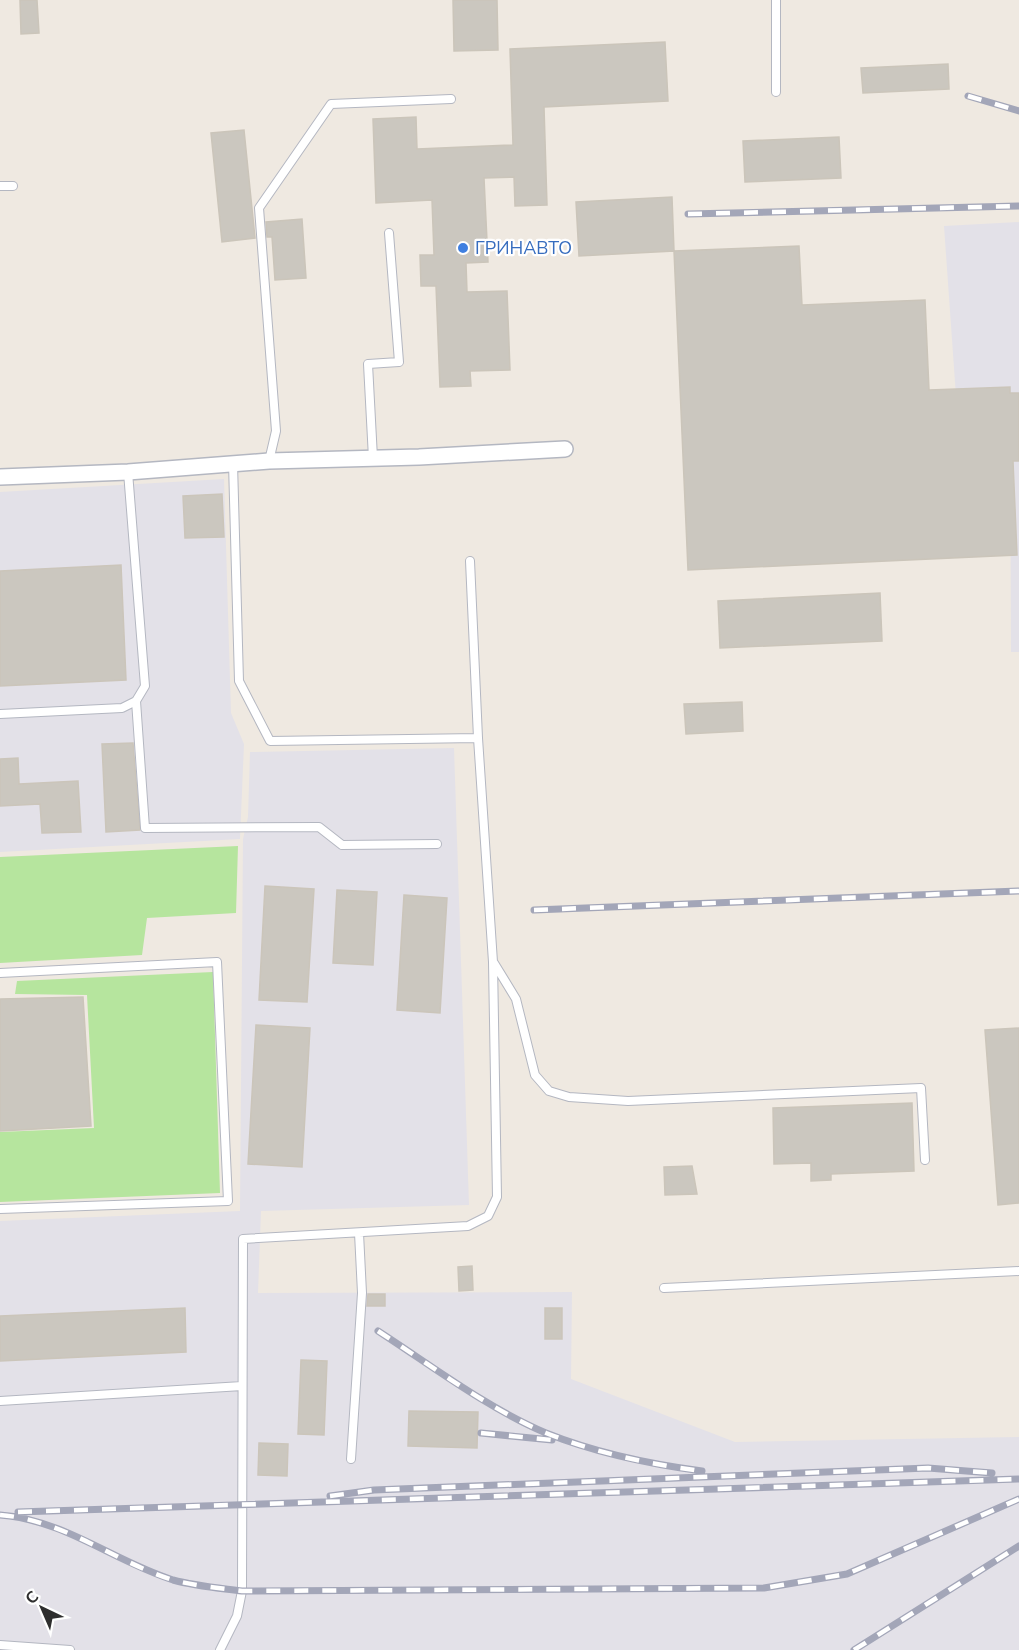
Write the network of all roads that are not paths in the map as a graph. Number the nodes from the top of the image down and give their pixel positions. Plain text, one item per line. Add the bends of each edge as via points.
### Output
1 (776, 0) edge
2 (777, 92) dead end
3 (451, 99) dead end
4 (0, 186) edge
5 (13, 186) dead end
6 (389, 233) dead end
7 (565, 449) dead end
8 (373, 458) junction
9 (269, 461) junction
10 (233, 463) junction
11 (128, 472) junction
12 (0, 477) edge
13 (470, 561) dead end
14 (136, 701) junction
15 (0, 714) edge
16 (478, 738) junction
17 (437, 844) dead end
18 (493, 962) junction
19 (0, 974) edge
20 (925, 1160) dead end
21 (0, 1209) edge
22 (359, 1233) junction
23 (1019, 1270) edge
24 (664, 1288) dead end
25 (242, 1386) junction
26 (0, 1401) edge
27 (351, 1459) dead end
28 (0, 1645) edge
29 (70, 1650) edge
30 (220, 1650) edge

1 - 2 lane
3 - 9 lane via 331,104 260,208 276,431
4 - 5 lane
6 - 8 lane via 399,362 368,364
7 - 8 street
8 - 9 street
9 - 10 street
10 - 11 street
10 - 16 lane via 239,681 270,741
11 - 12 street
11 - 14 lane via 145,686
13 - 16 lane
14 - 15 lane via 122,708
14 - 17 lane via 145,828 319,827 342,845
16 - 18 lane
18 - 20 lane via 516,999 535,1075 549,1091 569,1097 628,1101 921,1088
18 - 22 lane via 497,1197 488,1216 468,1226
19 - 21 lane via 217,962 228,1201
22 - 25 lane via 243,1239
22 - 27 lane via 362,1293
23 - 24 lane
25 - 26 lane
25 - 30 lane via 242,1591 237,1616
28 - 29 lane

